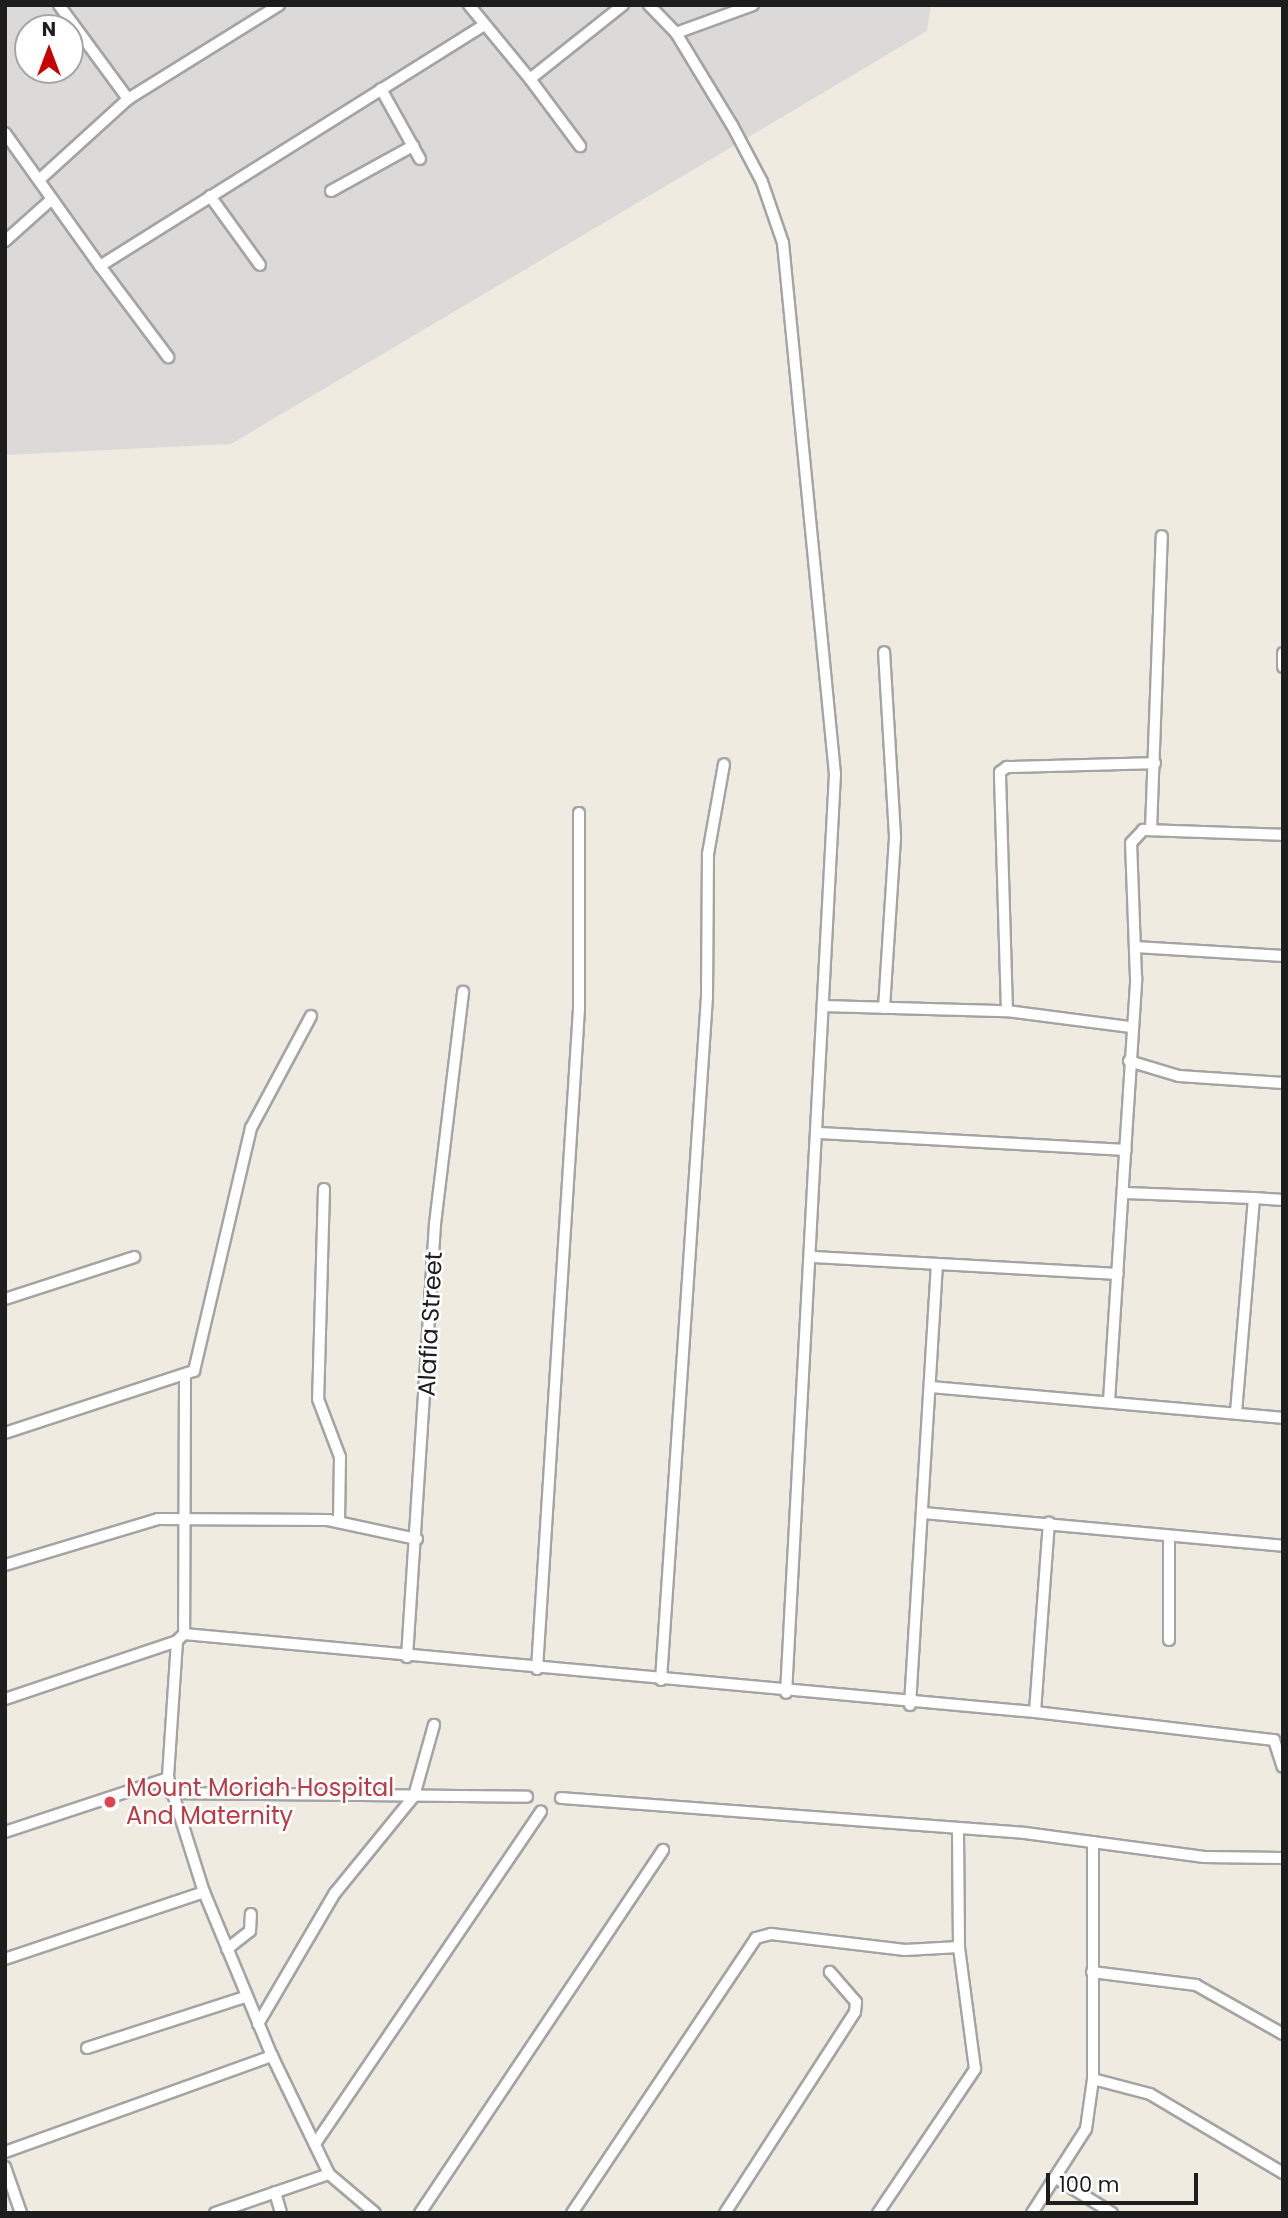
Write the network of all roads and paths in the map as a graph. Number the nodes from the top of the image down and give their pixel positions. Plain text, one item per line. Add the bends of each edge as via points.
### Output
1 (59, 5) edge
2 (279, 5) edge
3 (469, 5) edge
4 (623, 5) edge
5 (649, 5) edge
6 (753, 5) edge
7 (484, 24) junction
8 (676, 33) junction
9 (530, 79) junction
10 (381, 89) junction
11 (128, 99) junction
12 (5, 133) edge
13 (413, 146) junction
14 (580, 146) dead end
15 (420, 159) dead end
16 (39, 180) junction
17 (331, 191) dead end
18 (210, 196) junction
19 (52, 200) junction
20 (5, 241) edge
21 (260, 265) dead end
22 (100, 266) junction
23 (168, 357) dead end
24 (1162, 536) dead end
25 (884, 652) dead end
26 (1283, 653) edge
27 (1283, 667) edge
28 (1155, 763) junction
29 (724, 764) dead end
30 (579, 813) dead end
31 (1151, 830) junction
32 (1283, 835) edge
33 (1136, 947) junction
34 (1283, 956) edge
35 (463, 992) dead end
36 (823, 1006) junction
37 (884, 1008) junction
38 (1007, 1011) junction
39 (311, 1016) dead end
40 (1131, 1027) junction
41 (1129, 1061) junction
42 (1283, 1083) edge
43 (820, 1133) junction
44 (1126, 1150) junction
45 (324, 1189) dead end
46 (1125, 1193) junction
47 (1254, 1198) junction
48 (1283, 1200) edge
49 (134, 1256) dead end
50 (814, 1257) junction
51 (937, 1267) junction
52 (1118, 1274) junction
53 (5, 1299) edge
54 (185, 1378) junction
55 (930, 1387) junction
56 (1109, 1401) junction
57 (1236, 1413) junction
58 (1283, 1418) edge
59 (5, 1433) edge
60 (923, 1513) junction
61 (182, 1520) junction
62 (339, 1522) junction
63 (1049, 1523) junction
64 (1169, 1537) junction
65 (417, 1539) junction
66 (1283, 1546) edge
67 (5, 1565) edge
68 (181, 1638) junction
69 (1169, 1640) dead end
70 (407, 1657) junction
71 (537, 1669) junction
72 (661, 1680) junction
73 (786, 1693) junction
74 (5, 1699) edge
75 (910, 1705) junction
76 (1035, 1712) junction
77 (434, 1724) dead end
78 (1283, 1767) edge
79 (168, 1778) junction
80 (172, 1793) junction
81 (414, 1796) junction
82 (527, 1797) dead end
83 (561, 1798) dead end
84 (541, 1811) dead end
85 (5, 1832) edge
86 (958, 1832) junction
87 (1093, 1842) junction
88 (663, 1850) dead end
89 (1283, 1858) edge
90 (204, 1892) junction
91 (251, 1914) dead end
92 (959, 1947) junction
93 (227, 1950) junction
94 (5, 1959) edge
95 (830, 1972) dead end
96 (1092, 1972) junction
97 (245, 1997) junction
98 (258, 2024) junction
99 (1283, 2034) edge
100 (87, 2048) dead end
101 (272, 2056) junction
102 (1093, 2079) junction
103 (315, 2144) junction
104 (5, 2152) edge
105 (5, 2167) edge
106 (1283, 2173) edge
107 (329, 2174) junction
108 (1056, 2178) junction
109 (275, 2192) junction
110 (22, 2213) edge
111 (215, 2213) edge
112 (281, 2213) edge
113 (375, 2213) edge
114 (420, 2213) edge
115 (572, 2213) edge
116 (725, 2213) edge
117 (878, 2213) edge
118 (1032, 2213) edge
119 (1112, 2213) edge

1 - 11 street
2 - 11 street
3 - 7 street
4 - 9 street
5 - 8 street
6 - 8 street
7 - 9 street
7 - 10 street
8 - 36 street via 762,182 783,243 835,774
9 - 14 street
10 - 13 street
10 - 18 street
11 - 16 street
12 - 16 street
13 - 15 street
13 - 17 street
16 - 19 street
18 - 21 street
18 - 22 street
19 - 20 street
19 - 22 street
22 - 23 street
24 - 28 street
25 - 37 street via 895,836
26 - 27 street
28 - 31 street
28 - 38 street via 1007,767 1000,772
29 - 72 street via 708,854 707,997
30 - 71 street via 579,1009
31 - 32 street
31 - 33 street via 1136,834 1131,843
33 - 34 street
33 - 40 street
35 - 65 street, Alafia Street via 435,1223
36 - 37 street
36 - 43 street
37 - 38 street
38 - 40 street
39 - 54 street via 251,1128 199,1359
40 - 41 street
41 - 42 street via 1179,1076
41 - 44 street
43 - 44 street
43 - 50 street
44 - 46 street
45 - 62 street via 318,1399 342,1470
46 - 47 street
46 - 52 street
47 - 48 street
47 - 57 street
49 - 53 street
50 - 51 street
50 - 73 street
51 - 52 street
51 - 55 street
52 - 56 street
54 - 59 street
54 - 61 street
55 - 56 street
55 - 60 street
56 - 57 street
57 - 58 street
60 - 63 street
60 - 75 street
61 - 62 street
61 - 67 street via 118,1528
61 - 68 street
62 - 65 street
63 - 64 street
63 - 76 street
64 - 66 street
64 - 69 street
65 - 70 street, Alafia Street
68 - 70 street
68 - 74 street
68 - 79 street
70 - 71 street
71 - 72 street
72 - 73 street
73 - 75 street
75 - 76 street
76 - 78 street via 1274,1740
77 - 81 street
79 - 80 street
79 - 85 street
80 - 81 street
80 - 90 street
81 - 82 street
81 - 98 street via 335,1894
83 - 86 street
84 - 103 street
86 - 87 street
86 - 92 street
87 - 89 street via 1204,1857
87 - 96 street
88 - 114 street
90 - 93 street
90 - 94 street
91 - 93 street via 250,1931
92 - 115 street via 905,1950 771,1934 756,1938
92 - 117 street via 975,2069
93 - 97 street
95 - 116 street via 856,2002 855,2012
96 - 99 street via 1196,1985
96 - 102 street
97 - 98 street
97 - 100 street
98 - 101 street
101 - 103 street
101 - 104 street
102 - 106 street via 1150,2094
102 - 108 street via 1086,2129
103 - 107 street
105 - 110 street
107 - 109 street
107 - 113 street
108 - 118 street
108 - 119 street
109 - 111 street
109 - 112 street

